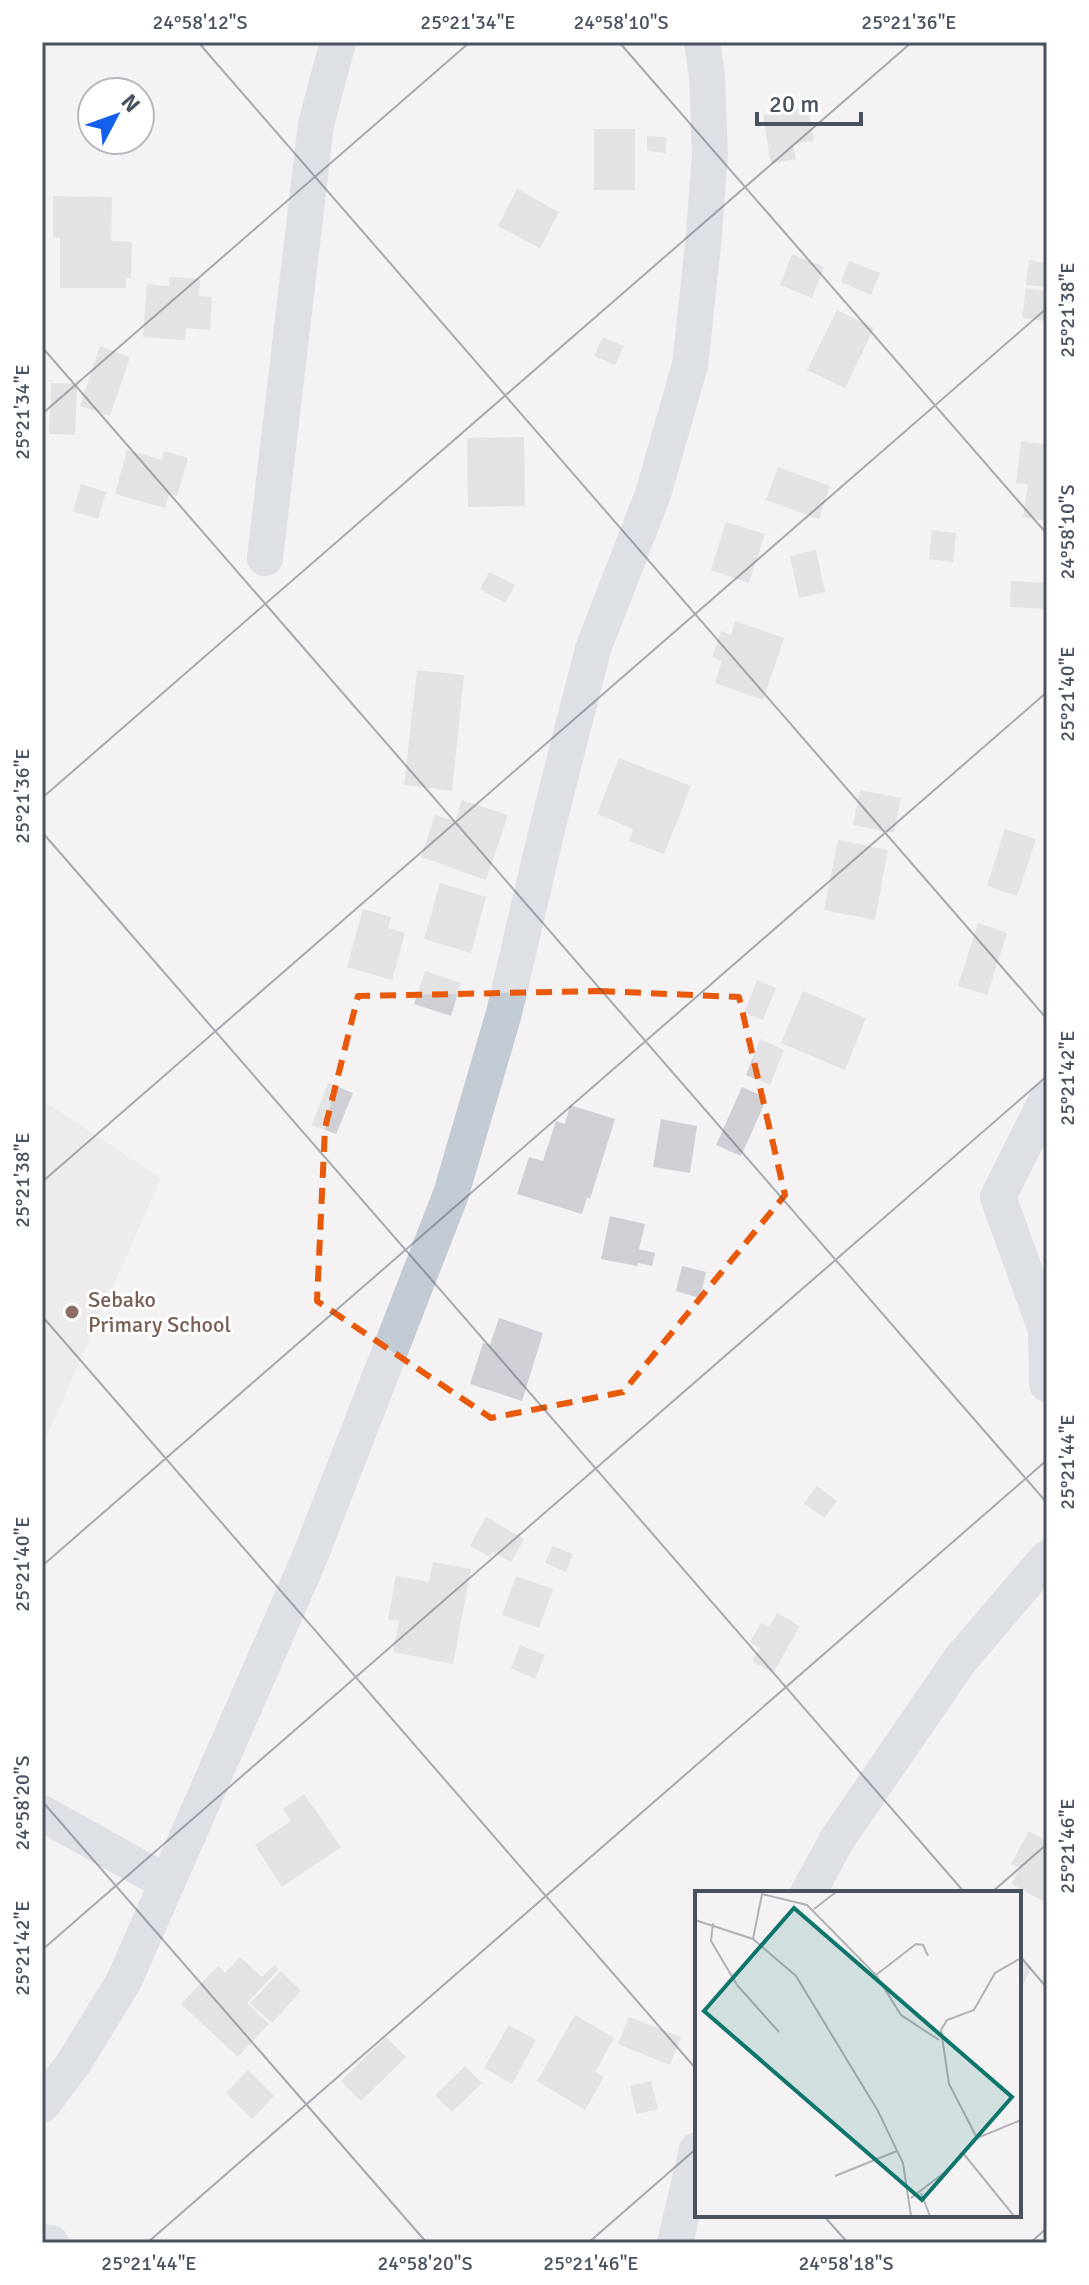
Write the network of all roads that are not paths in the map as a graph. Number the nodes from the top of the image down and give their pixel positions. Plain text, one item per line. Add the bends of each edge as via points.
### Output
1 (338, 42) edge
2 (702, 42) edge
3 (265, 558) dead end
4 (1047, 1099) edge
5 (1047, 1384) edge
6 (1047, 1558) edge
7 (42, 1813) edge
8 (167, 1883) junction
9 (809, 1891) edge
10 (42, 2105) edge
11 (695, 2158) edge
12 (42, 2242) edge
13 (51, 2243) edge
14 (675, 2243) edge

1 - 3 street via 316,124
2 - 8 street via 710,155 690,365 653,494 593,649 504,1013 451,1194 309,1559
4 - 5 street via 998,1197 1046,1330
6 - 9 street via 960,1660 838,1838
7 - 8 street
8 - 10 street via 124,1981
11 - 14 street
12 - 13 street

